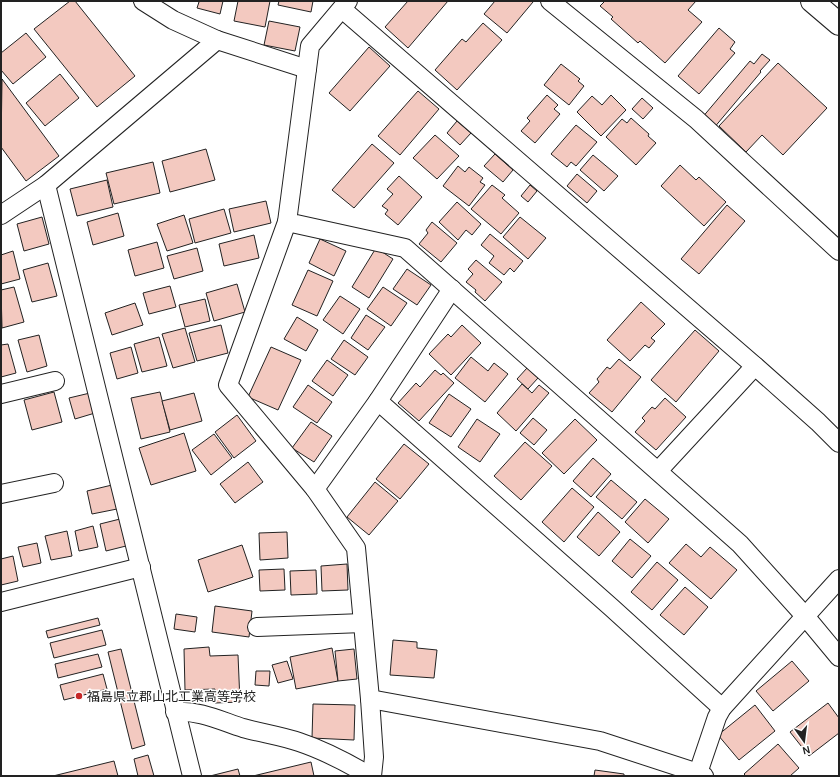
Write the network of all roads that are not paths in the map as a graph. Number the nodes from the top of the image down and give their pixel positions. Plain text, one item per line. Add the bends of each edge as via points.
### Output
1 (143, 1) edge
2 (550, 1) edge
3 (812, 1) edge
4 (345, 5) edge
5 (839, 24) edge
6 (218, 40) junction
7 (307, 69) junction
8 (46, 185) junction
9 (1, 215) edge
10 (287, 222) junction
11 (839, 251) edge
12 (452, 289) junction
13 (754, 366) junction
14 (55, 381) dead end
15 (1, 394) edge
16 (378, 401) junction
17 (839, 444) edge
18 (658, 471) junction
19 (54, 483) dead end
20 (315, 489) junction
21 (1, 494) edge
22 (141, 567) junction
23 (839, 579) edge
24 (1, 602) edge
25 (805, 616) junction
26 (363, 623) junction
27 (257, 627) dead end
28 (839, 657) edge
29 (370, 699) junction
30 (722, 708) junction
31 (175, 712) junction
32 (701, 774) edge
33 (192, 776) edge
34 (371, 776) edge

1 - 6 street via 173,20
2 - 11 street via 696,118
3 - 5 street
4 - 7 street via 310,46
4 - 13 street
6 - 7 street
6 - 8 street
7 - 10 street
8 - 9 street
8 - 22 street
10 - 12 street via 405,248
10 - 20 street via 228,384
12 - 16 street
12 - 18 street
13 - 17 street via 818,422
13 - 18 street
14 - 15 street
16 - 20 street
16 - 30 street
18 - 25 street via 740,544
19 - 21 street
20 - 26 street via 356,548
22 - 24 street
22 - 31 street
23 - 25 street
25 - 28 street
25 - 30 street
26 - 27 street
26 - 29 street
29 - 32 street via 600,741
29 - 34 street via 374,757
30 - 32 street via 717,717
31 - 33 street
31 - 34 street via 200,714 298,742

